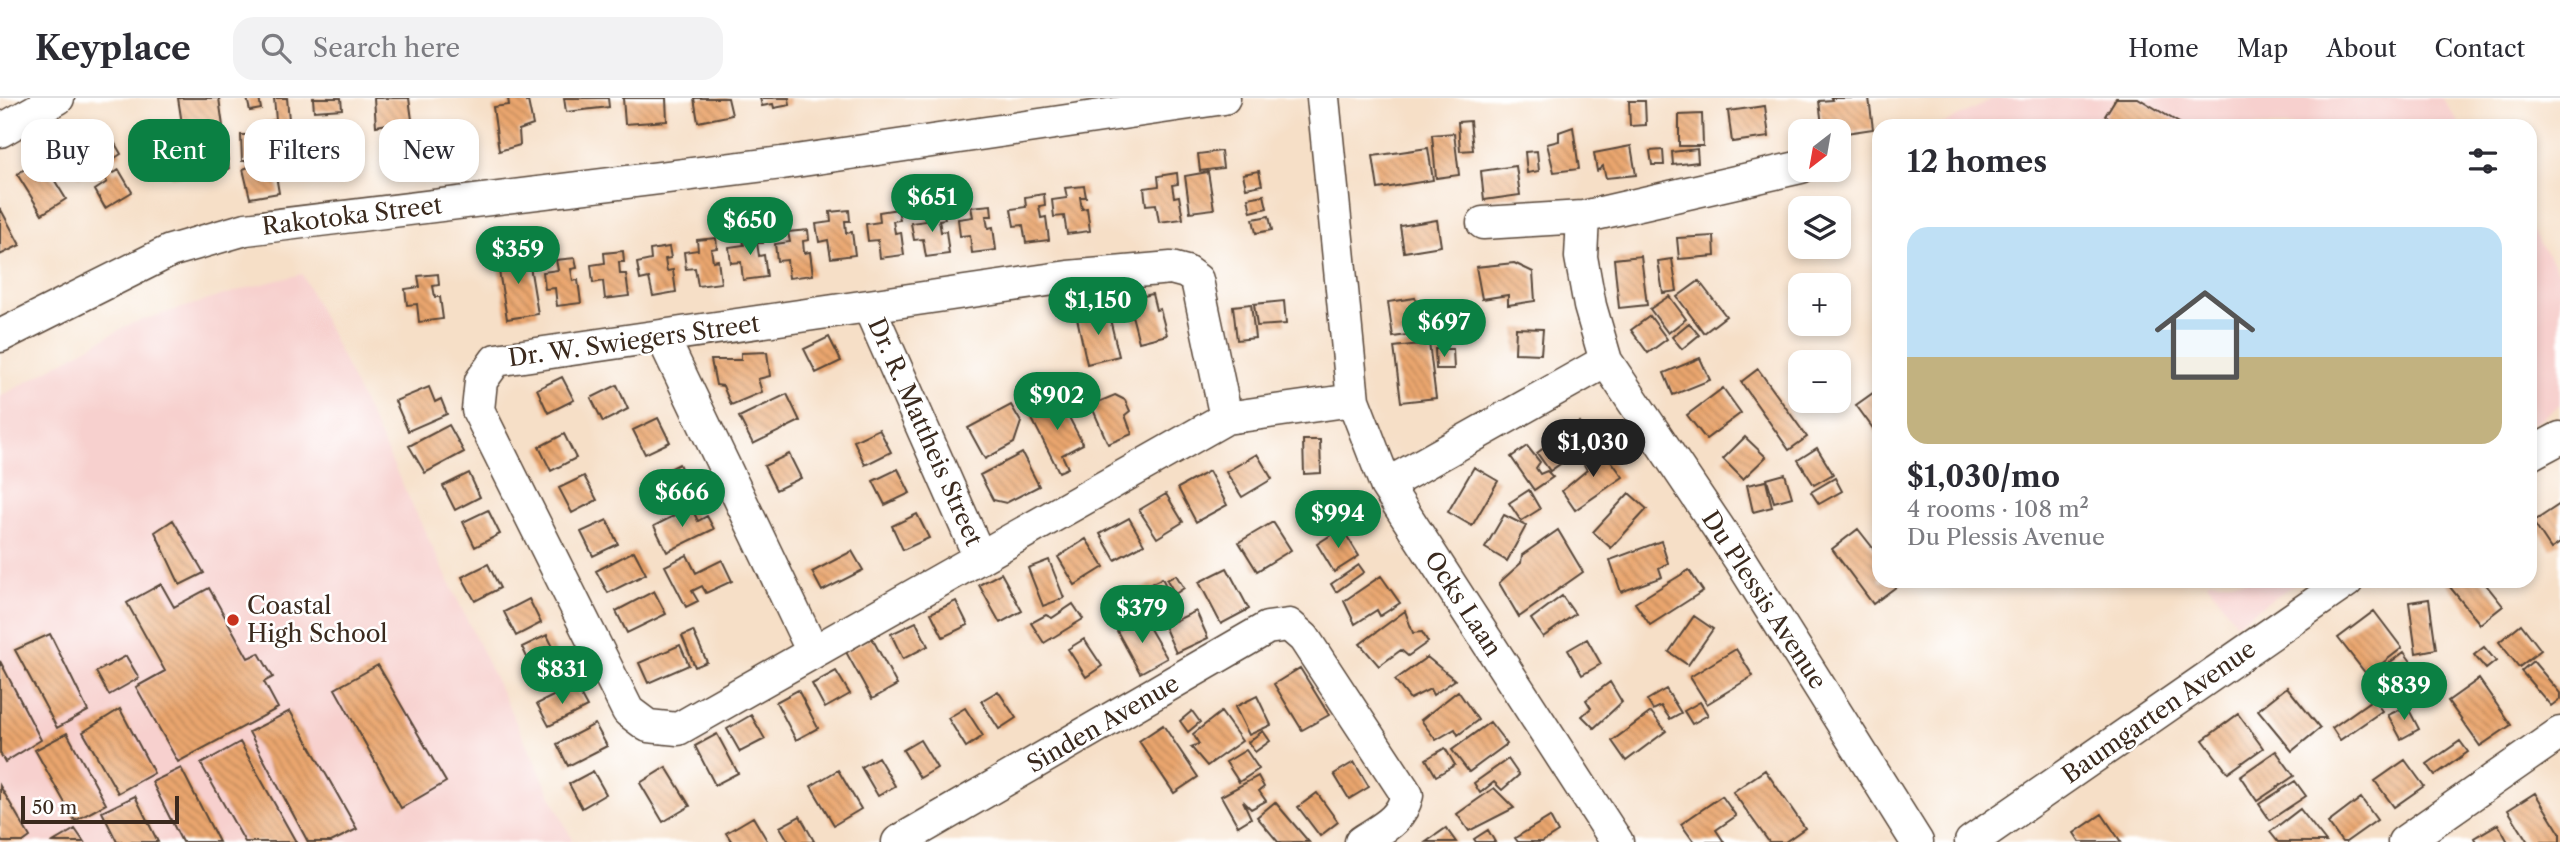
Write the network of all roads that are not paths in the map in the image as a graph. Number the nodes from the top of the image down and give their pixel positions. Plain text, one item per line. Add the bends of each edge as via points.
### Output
1 (58, 98) edge
2 (1224, 98) edge
3 (1323, 98) edge
4 (0, 131) edge
5 (1788, 170) edge
6 (1583, 217) junction
7 (1483, 223) dead end
8 (869, 307) junction
9 (0, 336) edge
10 (662, 336) junction
11 (1606, 361) junction
12 (1353, 400) junction
13 (1226, 418) junction
14 (2560, 438) edge
15 (2537, 450) edge
16 (1385, 485) junction
17 (980, 558) junction
18 (2337, 588) edge
19 (813, 652) junction
20 (2560, 733) edge
21 (898, 842) edge
22 (1361, 842) edge
23 (1617, 842) edge
24 (1917, 842) edge
25 (1971, 842) edge
26 (2404, 842) edge

1 - 4 street
2 - 9 street, Rakotoka Street via 782,163 246,229 170,251
3 - 12 street, Ocks Laan
5 - 6 street
6 - 7 street
6 - 11 street, Du Plessis Avenue via 1581,257
8 - 10 street, Dr. W. Swiegers Street
8 - 13 street, Dr. W. Swiegers Street via 1068,277 1171,268 1186,272 1197,280
8 - 17 street, Dr. R. Mattheis Street
10 - 19 street
10 - 19 street, Dr. W. Swiegers Street via 496,360 481,381 478,410 628,711 648,726 678,729
11 - 16 street
11 - 24 street, Du Plessis Avenue via 1740,560
12 - 13 street, Dr. W. Swiegers Street
12 - 16 street, Ocks Laan
13 - 17 street, Dr. W. Swiegers Street
14 - 15 street
16 - 23 street, Ocks Laan
17 - 19 street, Dr. W. Swiegers Street
18 - 25 street, Baumgarten Avenue
20 - 26 street
21 - 22 street, Sinden Avenue via 1267,628 1289,625 1304,638 1407,795 1404,810

